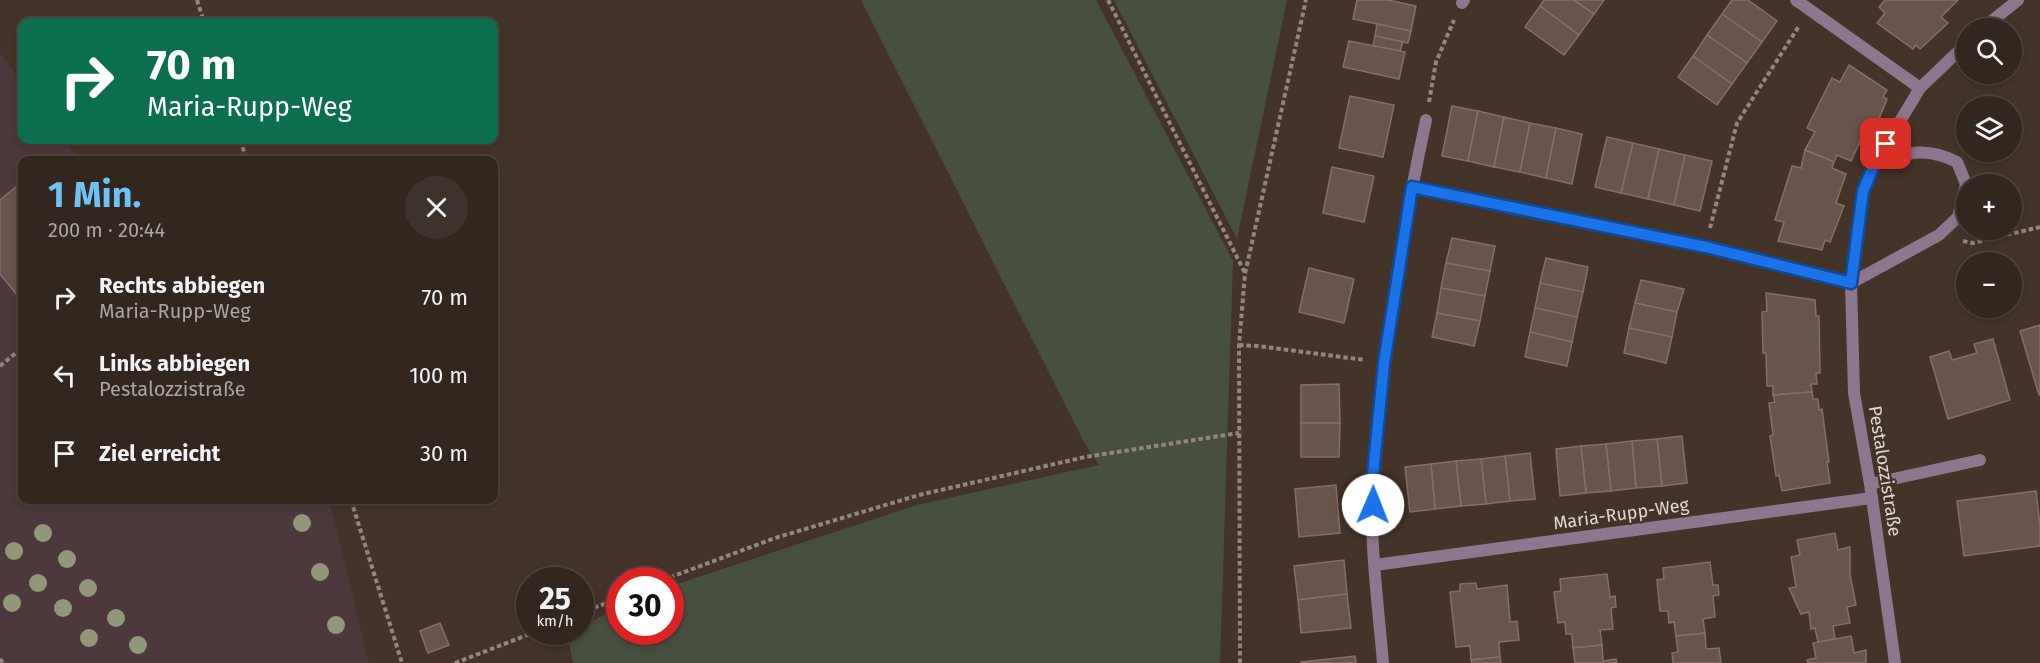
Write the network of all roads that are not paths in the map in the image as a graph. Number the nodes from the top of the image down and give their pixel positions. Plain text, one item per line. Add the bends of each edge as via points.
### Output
1 (1796, 0) edge
2 (2018, 0) edge
3 (1996, 18) edge
4 (1956, 54) edge
5 (1920, 88) junction
6 (1426, 120) road end
7 (1875, 163) junction
8 (1412, 187) junction
9 (1851, 283) junction
10 (1980, 460) dead end
11 (1870, 484) junction
12 (1872, 498) junction
13 (1375, 565) junction
14 (1383, 663) edge
15 (1895, 663) edge

1 - 5 street
2 - 3 street
4 - 5 street, Pestalozzistraße
5 - 7 street, Pestalozzistraße
6 - 8 street
7 - 9 street, Pestalozzistraße via 1863,191
7 - 9 street via 1910,153 1940,153 1957,162 1966,184 1958,217 1939,235
8 - 9 street via 1706,247
8 - 13 street via 1384,363 1372,485
9 - 11 street, Pestalozzistraße via 1854,393
10 - 11 street
11 - 12 street, Pestalozzistraße
12 - 13 street, Maria-Rupp-Weg
12 - 15 street, Pestalozzistraße
13 - 14 street

